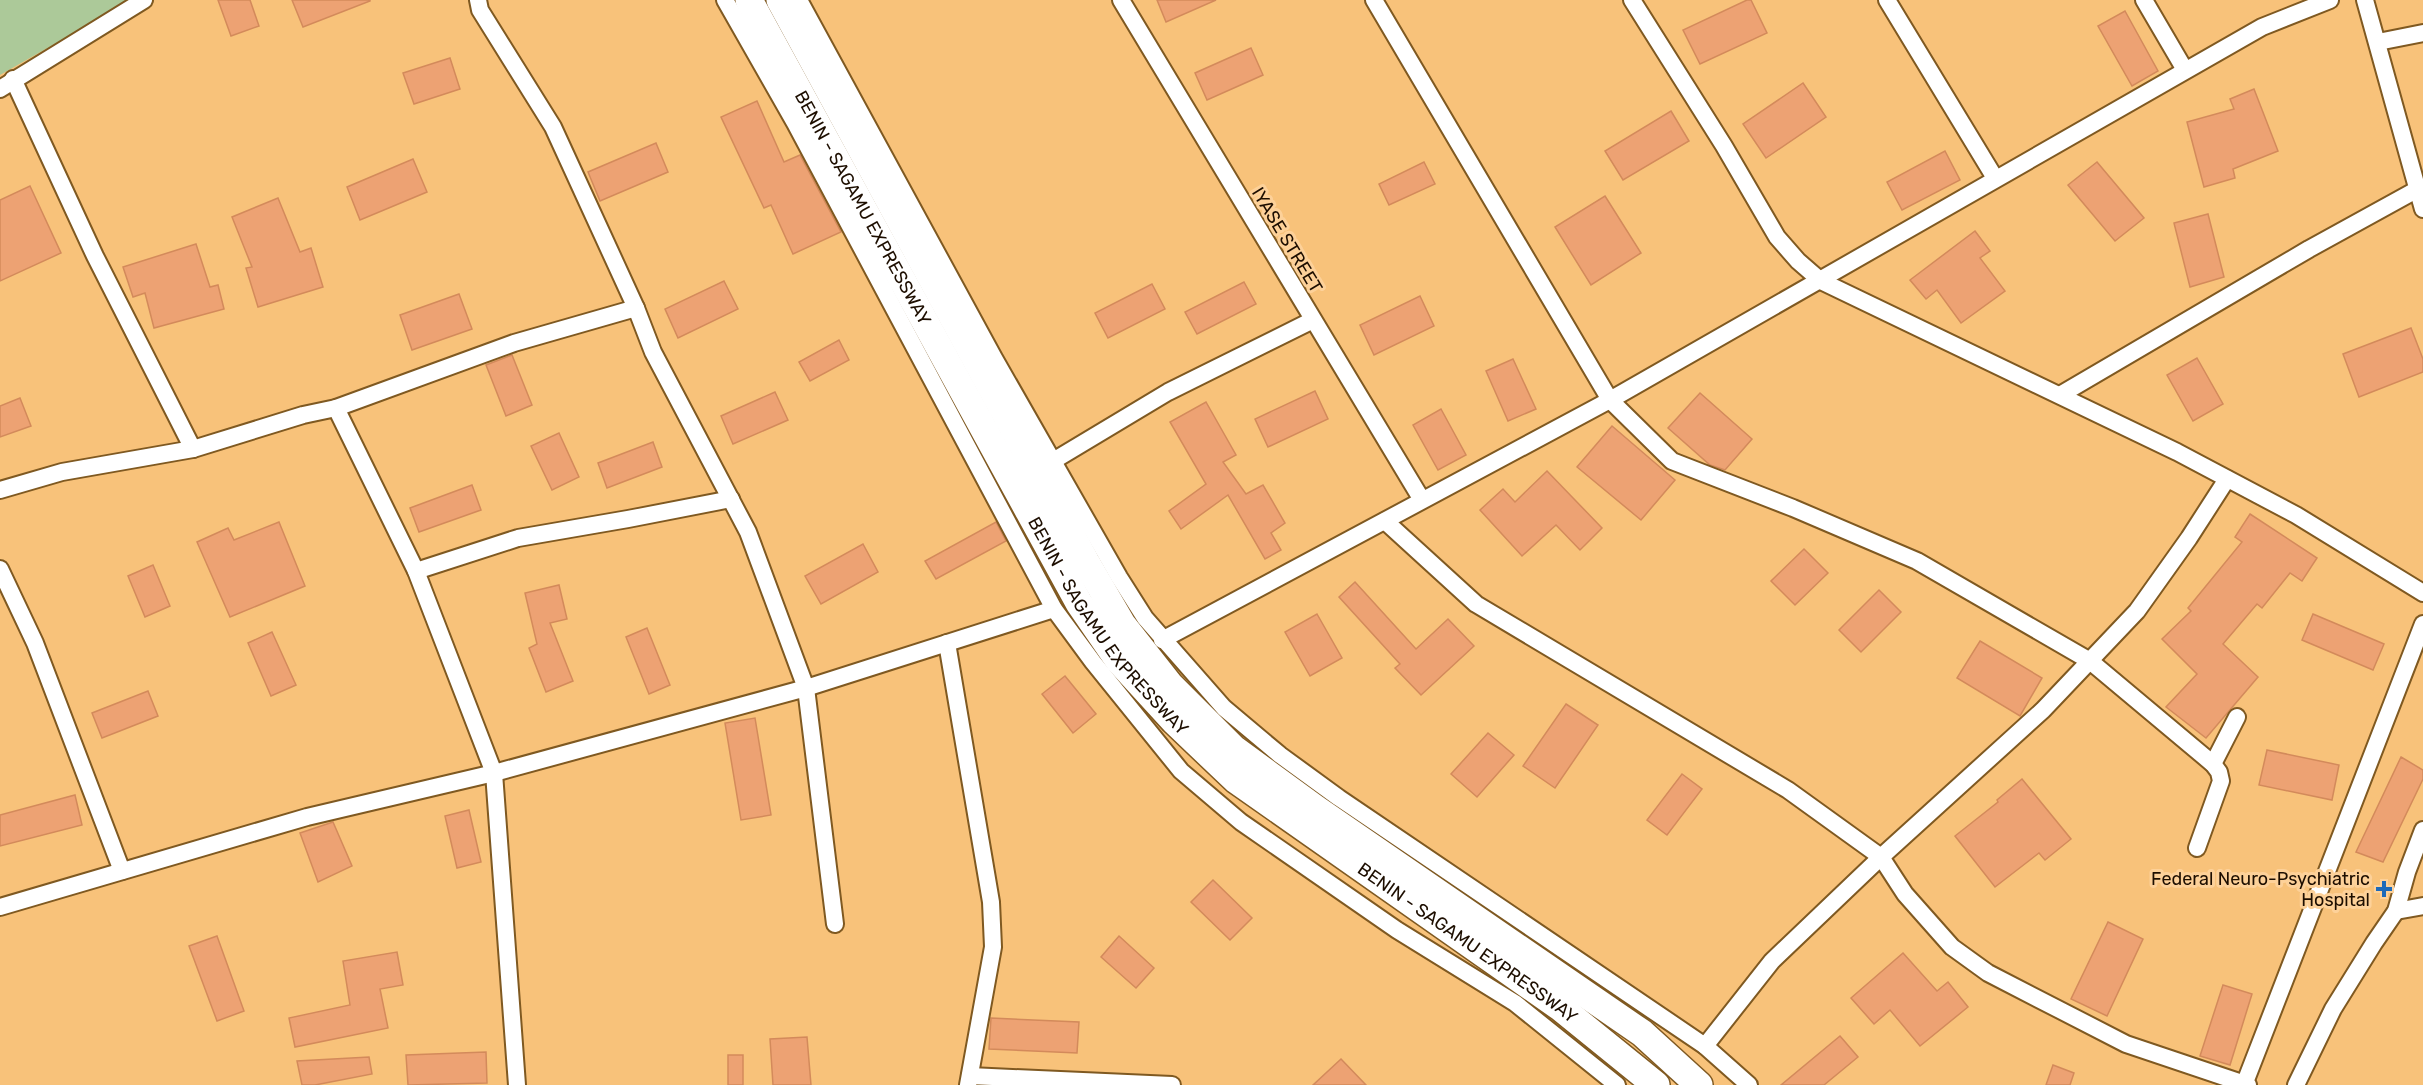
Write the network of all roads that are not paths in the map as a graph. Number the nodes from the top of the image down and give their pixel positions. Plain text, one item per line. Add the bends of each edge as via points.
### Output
1 (144, 0) edge
2 (478, 0) edge
3 (725, 0) edge
4 (749, 0) edge
5 (780, 0) edge
6 (799, 0) edge
7 (1121, 0) edge
8 (1374, 0) edge
9 (1632, 0) edge
10 (1887, 0) edge
11 (2144, 0) edge
12 (2330, 0) edge
13 (2365, 0) edge
14 (2423, 33) edge
15 (2378, 42) junction
16 (2186, 70) junction
17 (7, 84) edge
18 (1995, 178) junction
19 (2418, 189) junction
20 (2423, 209) edge
21 (1821, 281) junction
22 (636, 308) junction
23 (1313, 320) junction
24 (2060, 395) junction
25 (1610, 400) junction
26 (336, 408) junction
27 (193, 449) junction
28 (1053, 461) junction
29 (2228, 479) junction
30 (0, 490) edge
31 (731, 499) junction
32 (1422, 500) junction
33 (1385, 521) junction
34 (0, 569) edge
35 (416, 570) junction
36 (2423, 592) edge
37 (1054, 609) junction
38 (2423, 624) edge
39 (1162, 640) junction
40 (947, 643) junction
41 (2090, 661) junction
42 (806, 688) junction
43 (2237, 717) dead end
44 (2212, 764) junction
45 (494, 773) junction
46 (2423, 830) edge
47 (2197, 848) dead end
48 (1881, 856) junction
49 (122, 871) junction
50 (2423, 906) edge
51 (0, 907) edge
52 (2396, 911) junction
53 (835, 924) dead end
54 (1705, 1046) junction
55 (969, 1081) edge
56 (1608, 1082) edge
57 (517, 1085) edge
58 (1172, 1085) edge
59 (1656, 1085) edge
60 (1699, 1085) edge
61 (1749, 1085) edge
62 (2246, 1085) edge
63 (2296, 1085) edge

1 - 17 street
2 - 22 street via 480,10 553,127
3 - 37 street
4 - 59 highway, BENIN - SAGAMU EXPRESSWAY via 1079,603 1119,661 1236,780 1561,1008
5 - 60 highway via 1086,562 1122,624 1170,685 1234,749 1642,1032
6 - 28 street
7 - 23 street, IYASE STREET
8 - 25 street
9 - 21 street via 1777,237
10 - 18 street
11 - 16 street
12 - 16 street via 2262,27
13 - 15 street
14 - 15 street
15 - 19 street
16 - 18 street
17 - 27 street
18 - 21 street
19 - 20 street
19 - 24 street
21 - 24 street
21 - 25 street
22 - 26 street via 514,343
22 - 31 street via 653,352
23 - 28 street via 1168,392
23 - 32 street, IYASE STREET
24 - 29 street
25 - 32 street
25 - 41 street via 1672,461 1917,561
26 - 27 street
26 - 35 street
27 - 30 street via 62,472
28 - 39 street via 1119,577
29 - 36 street
29 - 41 street via 2137,611
31 - 35 street via 518,538
31 - 42 street via 748,532
32 - 33 street
33 - 39 street
33 - 48 street via 1476,604 1788,790
34 - 49 street via 35,643
35 - 45 street
37 - 40 street
37 - 56 street via 1181,771 1241,822 1397,930 1515,1003
38 - 62 street
39 - 54 street via 1224,708 1280,755
40 - 42 street
40 - 55 street via 991,902 993,946
41 - 44 street
41 - 48 street via 2034,718
42 - 45 street
42 - 53 street
43 - 44 street
44 - 47 street via 2221,781
45 - 49 street via 307,817
45 - 57 street
46 - 52 street
48 - 54 street via 1772,961
48 - 62 street via 1905,894 1952,947 1988,973 2126,1044
49 - 51 street
50 - 52 street
52 - 63 street via 2334,1009
54 - 61 street
55 - 58 street

